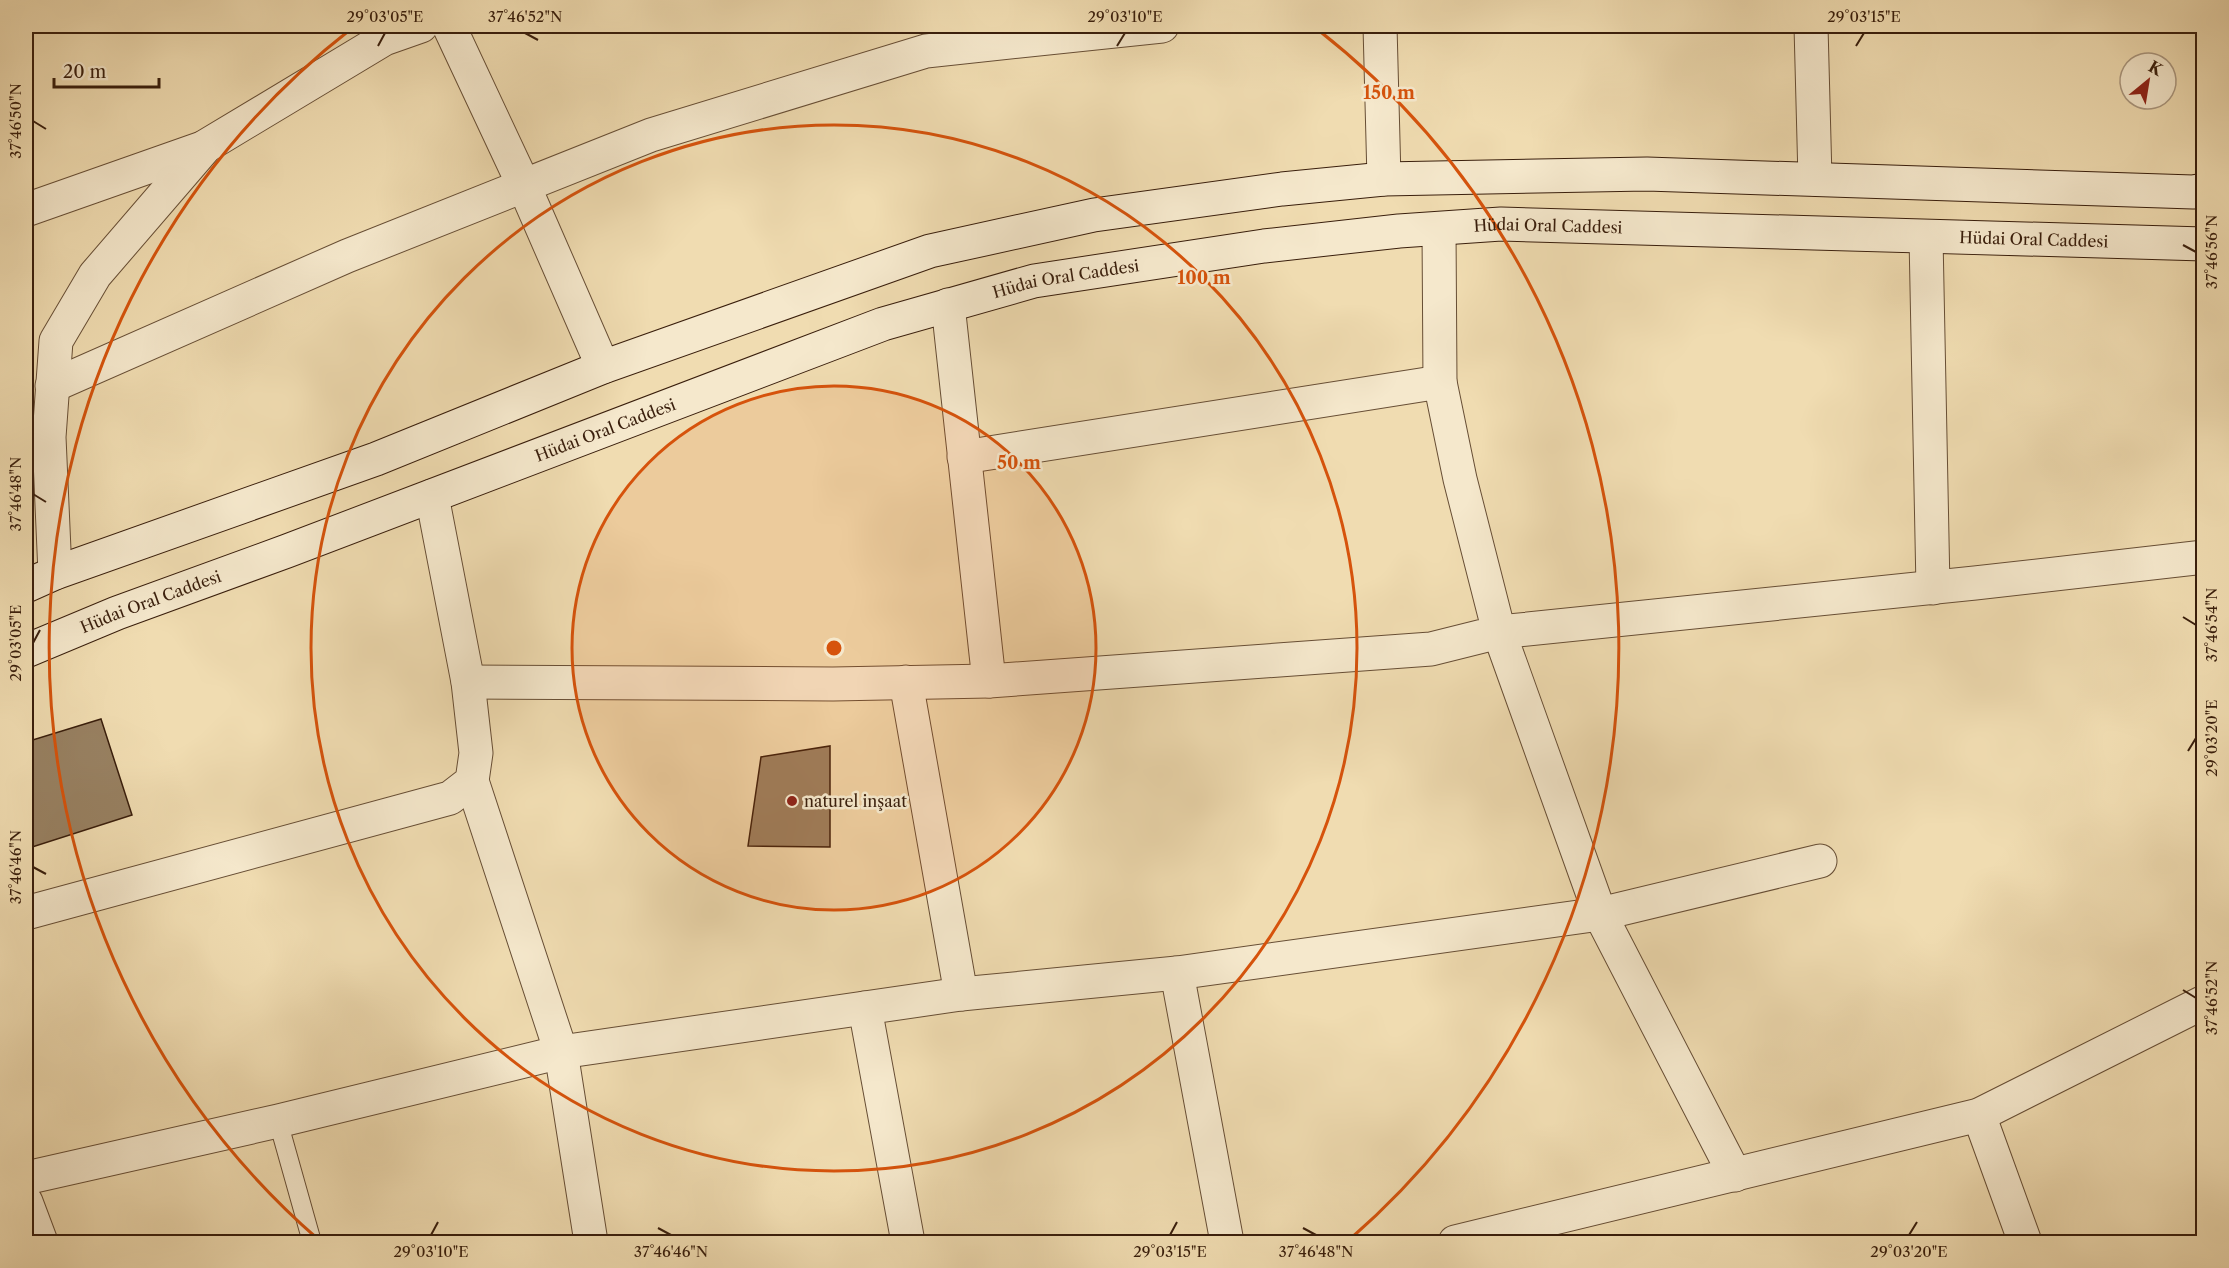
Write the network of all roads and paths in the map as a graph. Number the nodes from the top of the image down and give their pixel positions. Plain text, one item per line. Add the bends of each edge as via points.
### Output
1 (421, 26) edge
2 (449, 26) edge
3 (1162, 26) edge
4 (1380, 26) edge
5 (1811, 26) edge
6 (207, 146) junction
7 (1384, 179) junction
8 (1815, 179) junction
9 (524, 186) junction
10 (2204, 190) edge
11 (26, 210) edge
12 (1439, 229) junction
13 (1926, 237) junction
14 (2204, 244) edge
15 (948, 305) junction
16 (603, 367) junction
17 (1440, 382) junction
18 (52, 386) junction
19 (964, 457) junction
20 (432, 495) junction
21 (2204, 557) edge
22 (55, 573) junction
23 (26, 586) edge
24 (1933, 588) junction
25 (1499, 632) junction
26 (26, 651) edge
27 (989, 681) junction
28 (468, 682) junction
29 (906, 682) junction
30 (472, 781) junction
31 (1820, 861) dead end
32 (26, 913) edge
33 (1600, 914) junction
34 (1176, 973) junction
35 (961, 994) junction
36 (2204, 1002) edge
37 (865, 1008) junction
38 (561, 1052) junction
39 (1979, 1115) junction
40 (278, 1121) junction
41 (1735, 1175) junction
42 (26, 1178) edge
43 (26, 1202) edge
44 (1568, 1215) junction
45 (41, 1242) edge
46 (312, 1242) edge
47 (591, 1242) edge
48 (908, 1242) edge
49 (1227, 1242) edge
50 (1455, 1242) edge
51 (1545, 1242) edge
52 (2025, 1242) edge

1 - 6 street via 384,39
2 - 9 street
3 - 9 street via 926,51 651,135
4 - 7 street
5 - 8 street
6 - 11 street
6 - 18 street via 95,275 56,341
7 - 8 street via 1647,174
7 - 16 street via 1094,215 930,250
8 - 10 street
9 - 16 street
9 - 18 street via 347,256
12 - 13 street, Hüdai Oral Caddesi via 1501,224
12 - 15 street, Hüdai Oral Caddesi via 1264,246 1034,281
12 - 17 street
13 - 14 street, Hüdai Oral Caddesi
13 - 24 street
15 - 19 street
15 - 20 street, Hüdai Oral Caddesi via 883,324
16 - 22 street via 376,459
17 - 19 street
17 - 25 street
18 - 22 street via 48,437
19 - 27 street
20 - 26 street, Hüdai Oral Caddesi
20 - 28 street
21 - 24 street
22 - 23 street
24 - 25 street
25 - 27 street via 1431,649
25 - 33 street
27 - 29 street
28 - 29 street
28 - 30 street via 476,753
29 - 35 street
30 - 32 street via 450,798
30 - 38 street
31 - 33 street
33 - 34 street
33 - 41 street
34 - 35 street
34 - 49 street
35 - 37 street
36 - 39 street
37 - 38 street
37 - 48 street
38 - 40 street
38 - 47 street
39 - 41 street
39 - 52 street
40 - 42 street
40 - 46 lane
41 - 44 street
43 - 45 street
44 - 50 street
44 - 51 street

